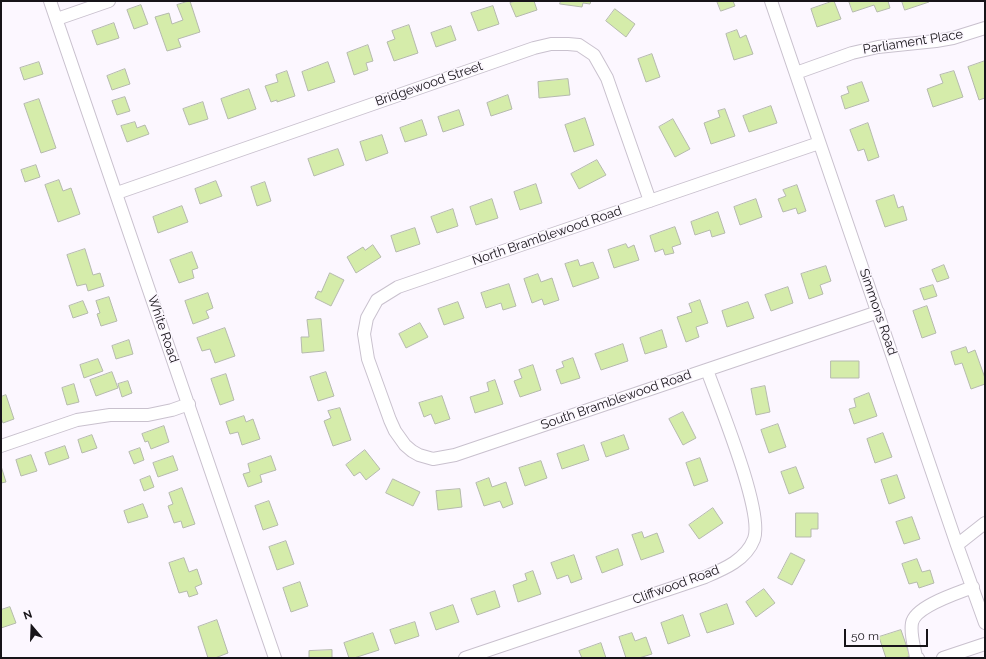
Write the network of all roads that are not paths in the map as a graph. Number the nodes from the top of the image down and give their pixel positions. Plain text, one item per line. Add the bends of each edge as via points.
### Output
1 (50, 1) edge
2 (109, 1) edge
3 (771, 1) edge
4 (57, 20) junction
5 (985, 28) edge
6 (796, 73) junction
7 (819, 143) junction
8 (117, 193) junction
9 (650, 201) junction
10 (878, 312) junction
11 (707, 370) junction
12 (382, 399) joint
13 (189, 404) junction
14 (1, 446) edge
15 (985, 522) edge
16 (957, 545) junction
17 (973, 587) junction
18 (985, 623) edge
19 (985, 644) edge
20 (275, 658) edge
21 (465, 658) edge
22 (918, 658) edge
23 (943, 658) edge

1 - 4 street, White Road
2 - 4 street
3 - 6 street, Simmons Road
4 - 8 street, White Road
5 - 6 street, Parliament Place via 942,40 878,47 852,53
6 - 7 street, Simmons Road
7 - 9 street, North Bramblewood Road
7 - 10 street, Simmons Road
8 - 9 street, Bridgewood Street via 534,48 560,43 579,45 591,52 599,62 616,101
8 - 13 street, White Road
9 - 12 street, North Bramblewood Road via 428,276 384,295 370,310 364,334 368,359
10 - 11 street, South Bramblewood Road
10 - 16 street, Simmons Road
11 - 12 street, South Bramblewood Road via 454,455 433,458 419,455 405,445
11 - 21 street, Cliffwood Road via 753,504 756,530 748,550 735,562 705,577
13 - 14 street via 148,416 110,415 77,420
13 - 20 street, White Road
15 - 16 street
16 - 17 street, Simmons Road
17 - 18 street, Simmons Road
17 - 22 street via 935,602 912,620 911,633
19 - 23 street

